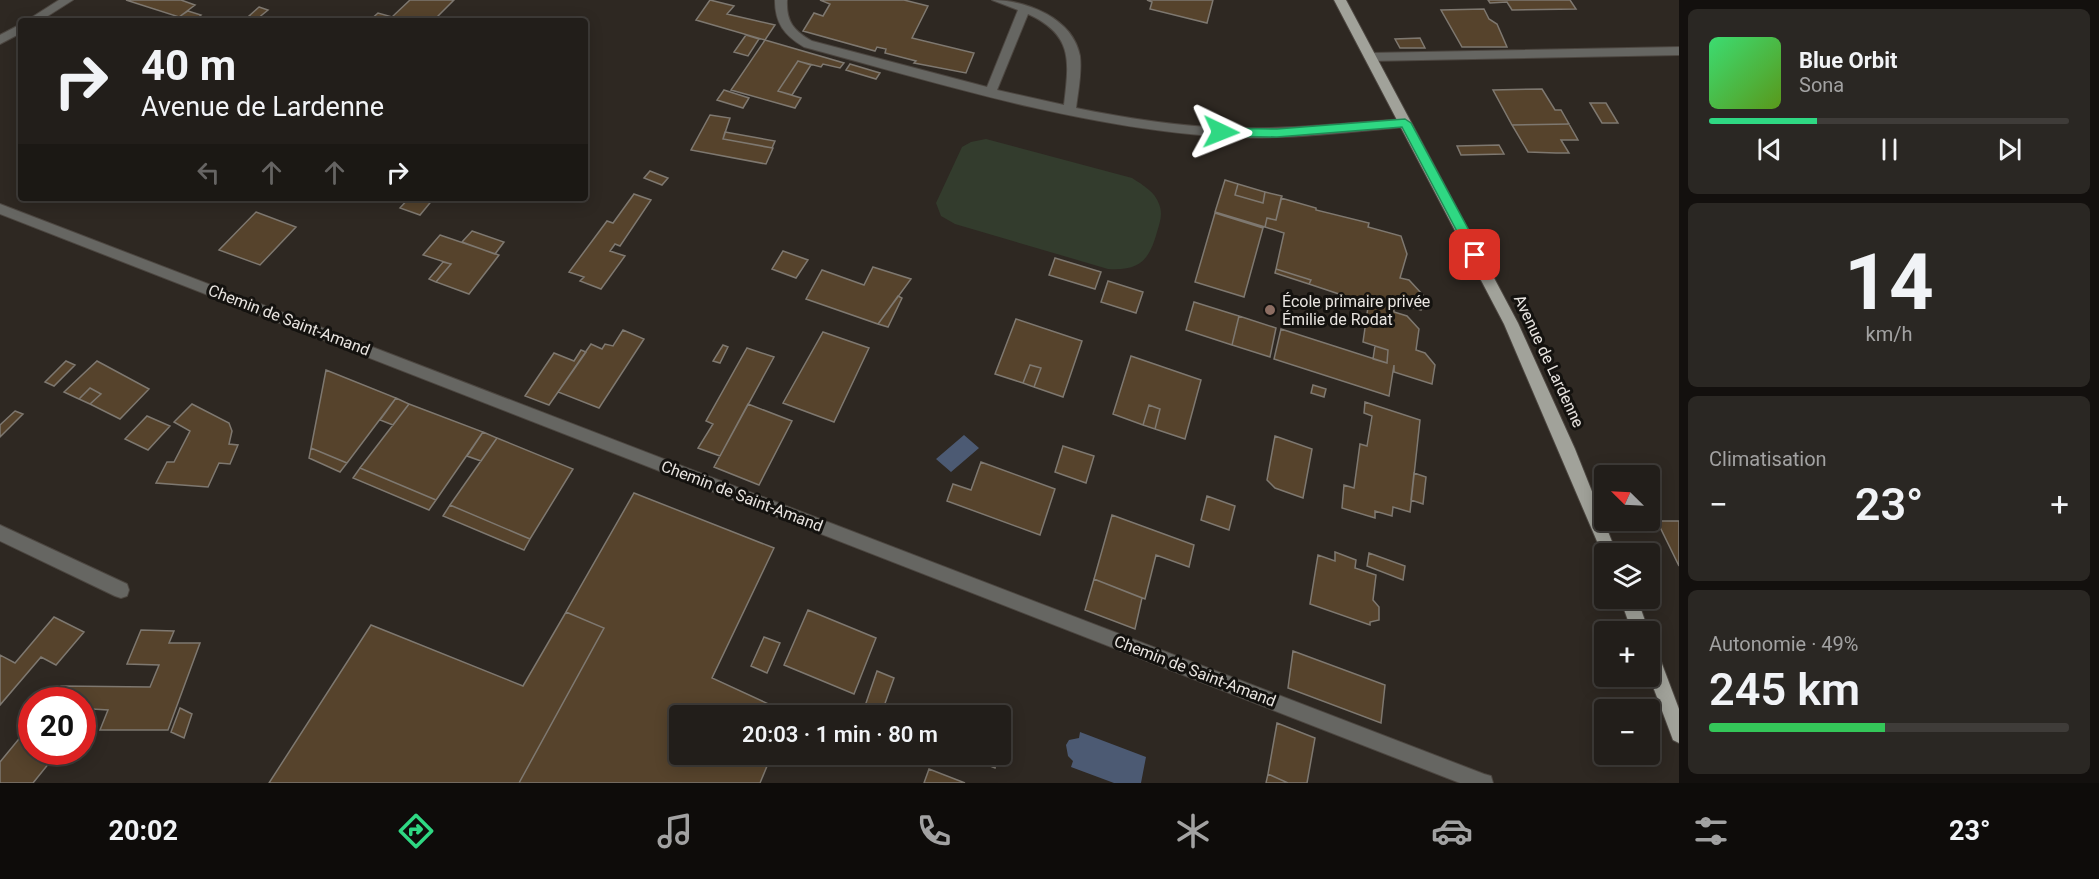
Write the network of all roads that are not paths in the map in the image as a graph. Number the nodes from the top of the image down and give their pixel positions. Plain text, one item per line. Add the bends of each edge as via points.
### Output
1 (67, 0) edge
2 (780, 0) edge
3 (998, 0) edge
4 (1340, 0) edge
5 (1025, 8) junction
6 (37, 18) edge
7 (18, 30) edge
8 (0, 40) edge
9 (1679, 51) edge
10 (1370, 57) junction
11 (991, 91) junction
12 (1070, 109) junction
13 (1405, 123) junction
14 (0, 209) edge
15 (0, 533) edge
16 (1605, 543) edge
17 (121, 590) dead end
18 (1660, 682) edge
19 (1679, 734) edge
20 (1484, 783) edge

1 - 6 street
2 - 11 street via 783,23 790,34 808,44
3 - 5 street
4 - 10 main road, Avenue de Lardenne
5 - 11 street
5 - 12 street via 1067,36 1075,66
7 - 8 street
9 - 10 street
10 - 13 main road, Avenue de Lardenne
11 - 12 street
12 - 13 street via 1123,122 1202,131 1277,133
13 - 16 main road, Avenue de Lardenne via 1511,322
14 - 20 street, Chemin de Saint-Amand
15 - 17 street
18 - 19 main road

